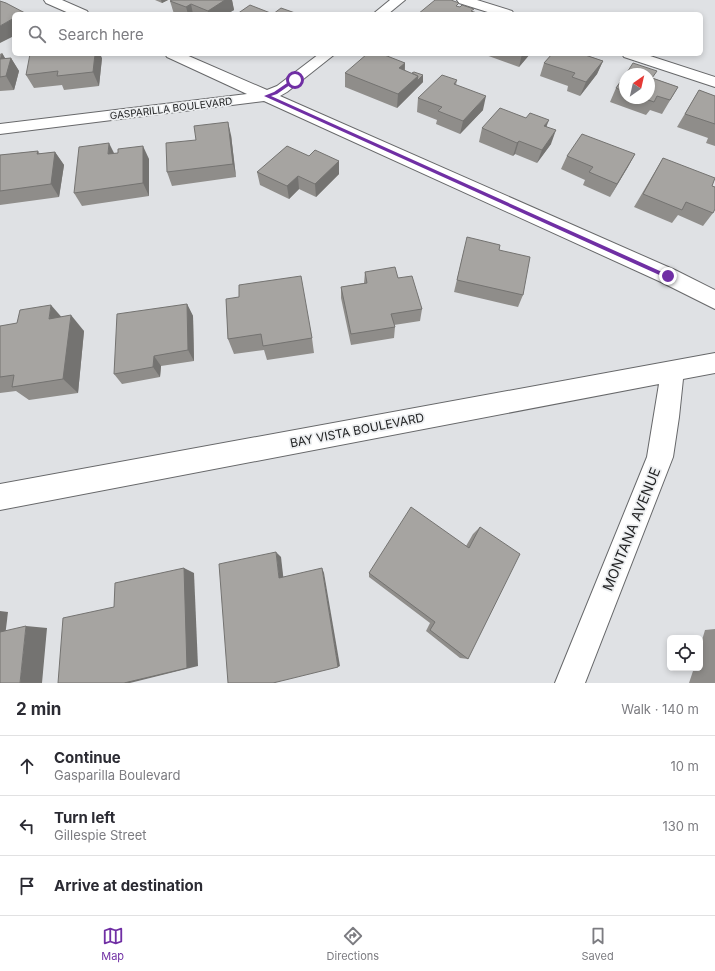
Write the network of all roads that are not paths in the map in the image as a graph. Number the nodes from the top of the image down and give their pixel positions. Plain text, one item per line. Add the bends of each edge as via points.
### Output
1 (51, 0) edge
2 (398, 0) edge
3 (464, 0) edge
4 (78, 12) edge
5 (383, 12) edge
6 (501, 12) edge
7 (177, 56) edge
8 (325, 56) edge
9 (635, 56) edge
10 (715, 82) edge
11 (267, 96) junction
12 (0, 129) edge
13 (715, 300) edge
14 (715, 363) edge
15 (672, 371) junction
16 (0, 497) edge
17 (570, 683) edge

1 - 4 street
2 - 5 street
3 - 6 street
7 - 11 street
8 - 11 street, GASPARILLA BOULEVARD via 282,89
9 - 10 street
11 - 12 street, GASPARILLA BOULEVARD
11 - 13 street via 668,276
14 - 15 street, BAY VISTA BOULEVARD
15 - 16 street, BAY VISTA BOULEVARD
15 - 17 street, MONTANA AVENUE via 660,457

